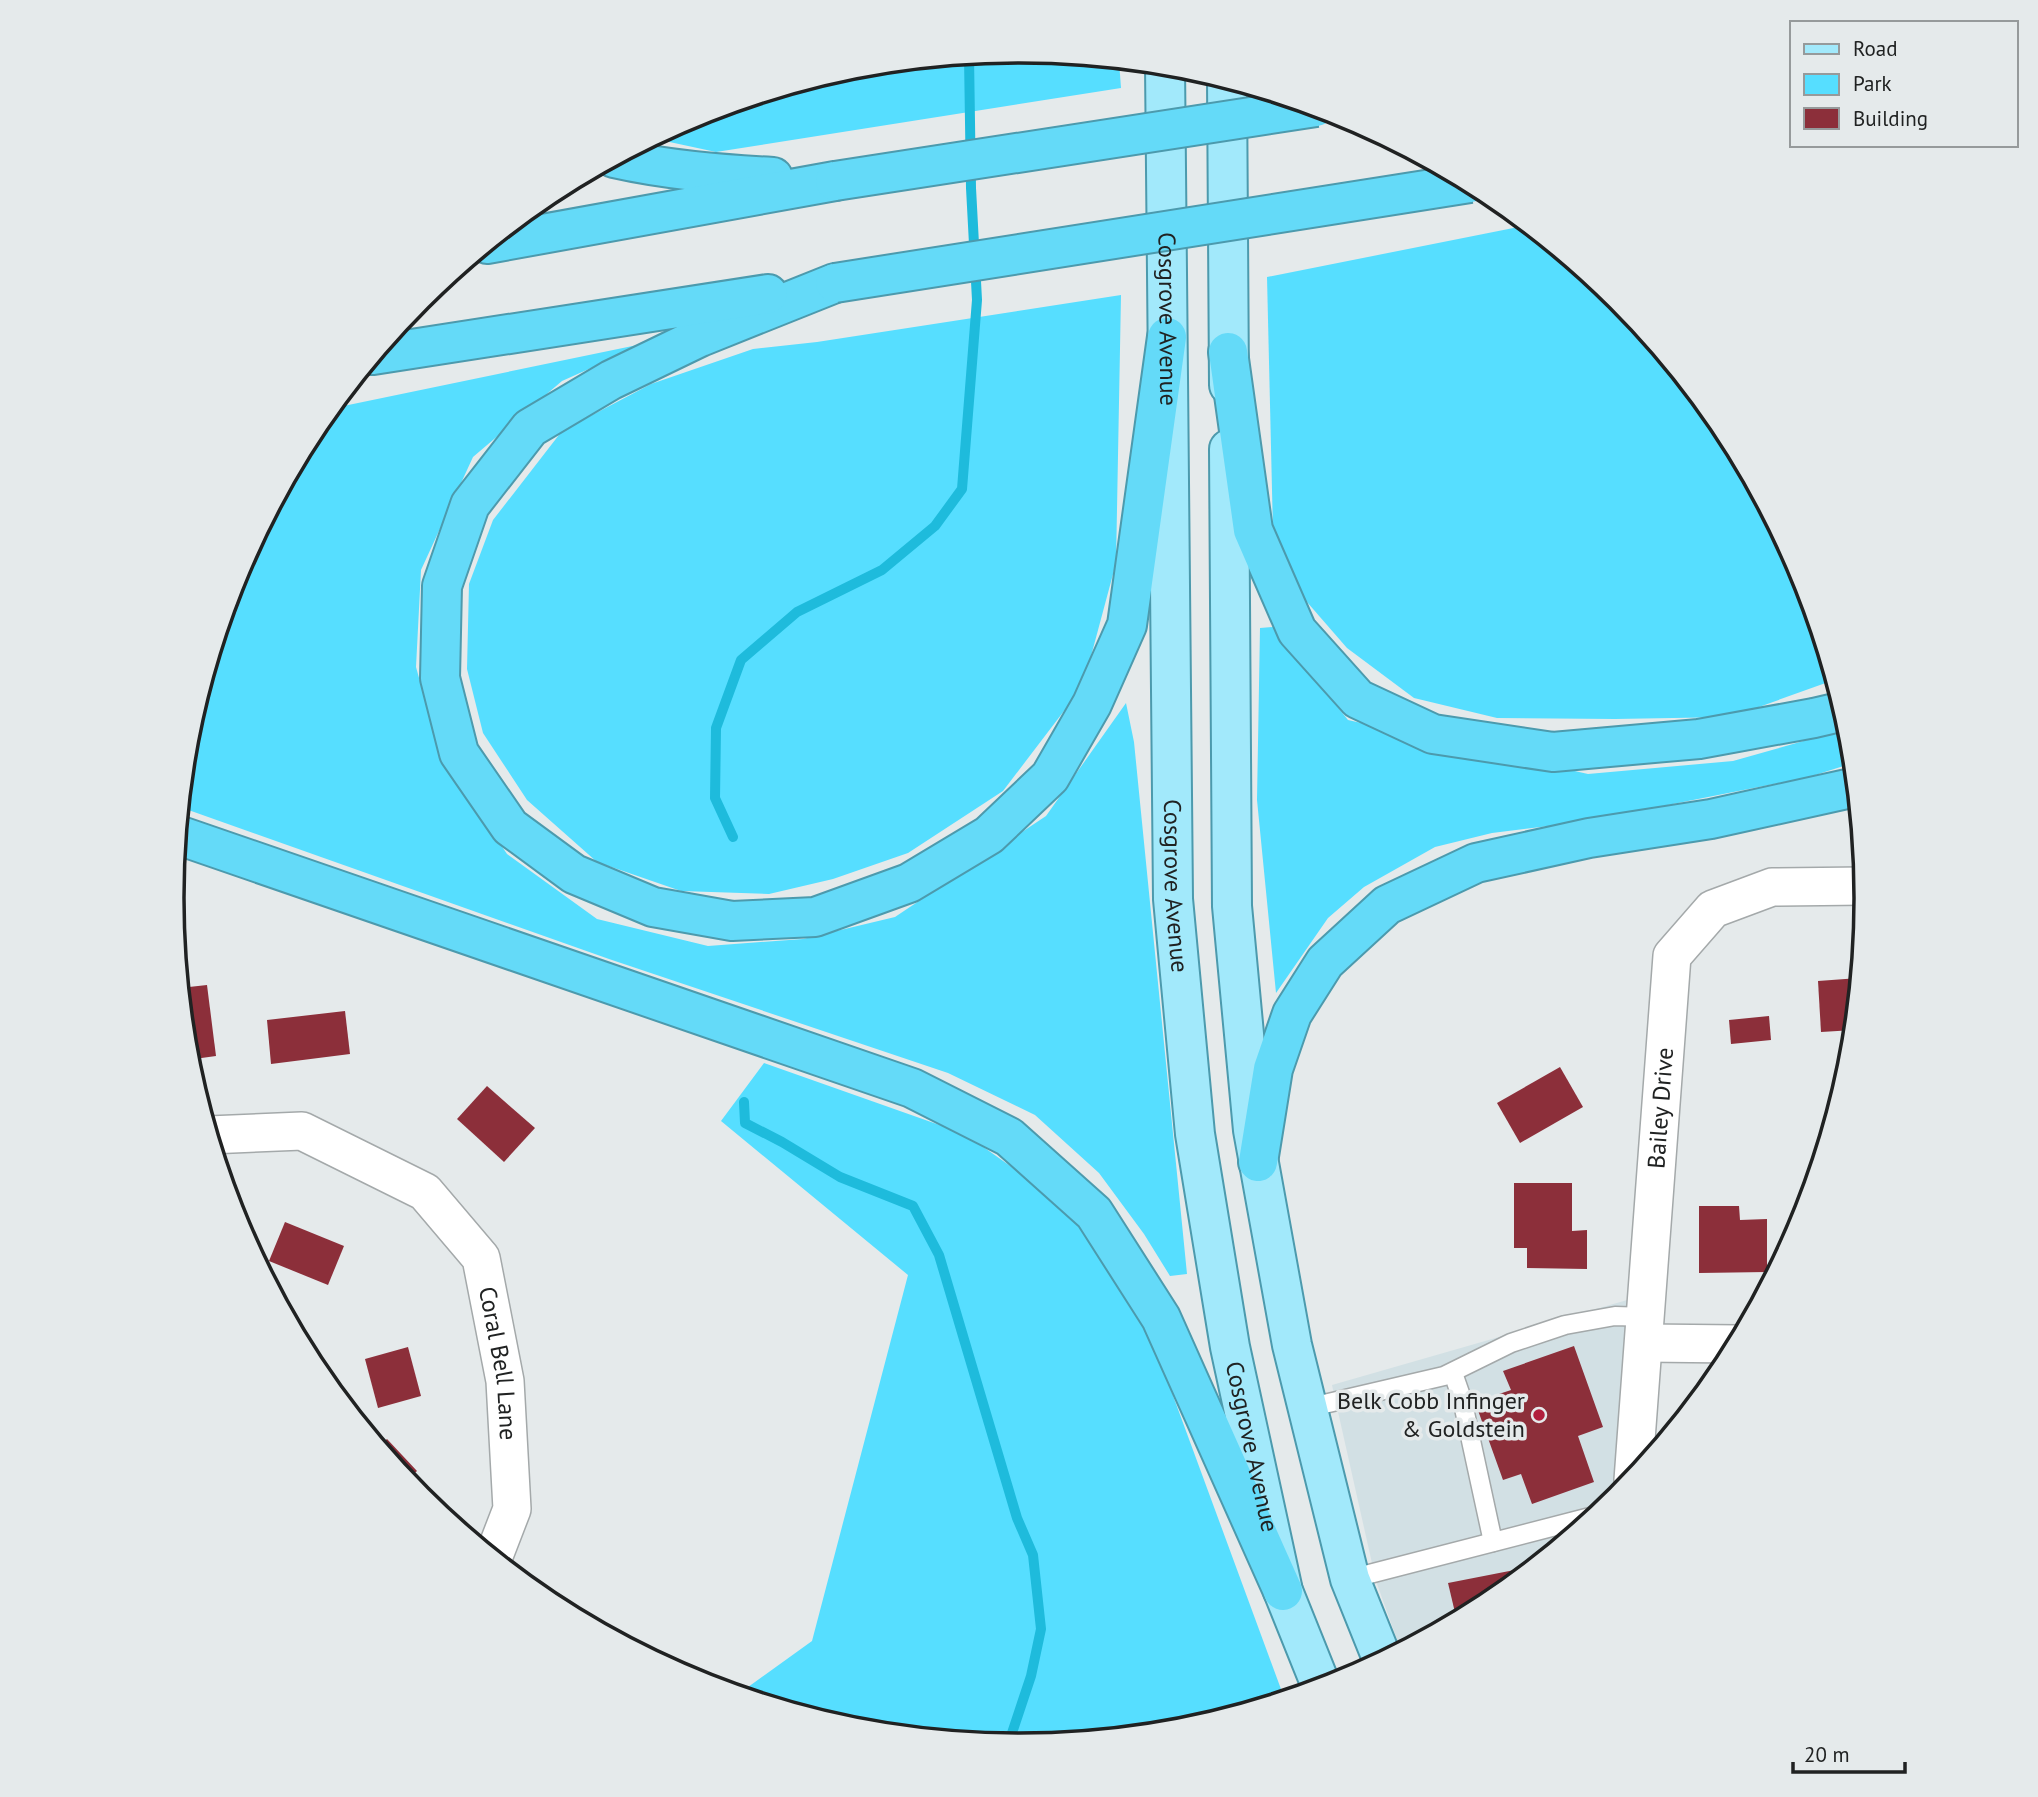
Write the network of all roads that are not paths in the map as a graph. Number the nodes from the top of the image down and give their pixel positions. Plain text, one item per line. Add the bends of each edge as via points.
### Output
1 (1165, 76) edge
2 (1227, 89) edge
3 (1296, 110) edge
4 (627, 161) edge
5 (835, 181) junction
6 (1454, 186) edge
7 (504, 241) edge
8 (835, 283) junction
9 (1167, 337) junction
10 (1228, 352) junction
11 (387, 353) edge
12 (1833, 714) edge
13 (1847, 789) edge
14 (186, 838) edge
15 (1854, 886) edge
16 (218, 1135) edge
17 (1258, 1162) junction
18 (1646, 1330) junction
19 (1727, 1342) edge
20 (1453, 1373) junction
21 (1307, 1408) junction
22 (1635, 1462) edge
23 (1577, 1520) edge
24 (1493, 1542) junction
25 (494, 1548) edge
26 (1350, 1579) junction
27 (1283, 1591) junction
28 (1379, 1652) edge
29 (1318, 1678) edge

1 - 9 main road, Cosgrove Avenue
2 - 10 main road
3 - 5 highway, bridge
4 - 5 highway via 696,172
5 - 7 highway
6 - 8 highway, bridge
8 - 9 highway via 611,380 530,428 470,505 442,586 440,678 459,753 510,828 574,874 653,907 732,921 815,917 909,883 989,835 1050,777 1092,704 1127,625
8 - 11 highway
9 - 27 main road, Cosgrove Avenue via 1173,899 1195,1134 1230,1347
10 - 12 highway via 1253,530 1297,631 1358,699 1433,734 1553,752 1699,739
10 - 17 main road via 1232,906
13 - 17 highway via 1476,863 1387,905 1325,962 1292,1014 1273,1069
14 - 27 highway via 912,1088 1009,1137 1094,1213 1161,1318
15 - 18 street, Bailey Drive via 1772,887 1713,909 1672,956
16 - 25 street, Coral Bell Lane via 302,1131 425,1192 481,1258 503,1367 512,1509
17 - 21 main road
18 - 19 street
18 - 20 lane via 1615,1316 1565,1325 1511,1343
18 - 22 street, Bailey Drive
20 - 21 lane
20 - 24 lane
21 - 26 main road
23 - 24 lane
24 - 26 lane
26 - 28 main road
27 - 29 main road, Cosgrove Avenue

